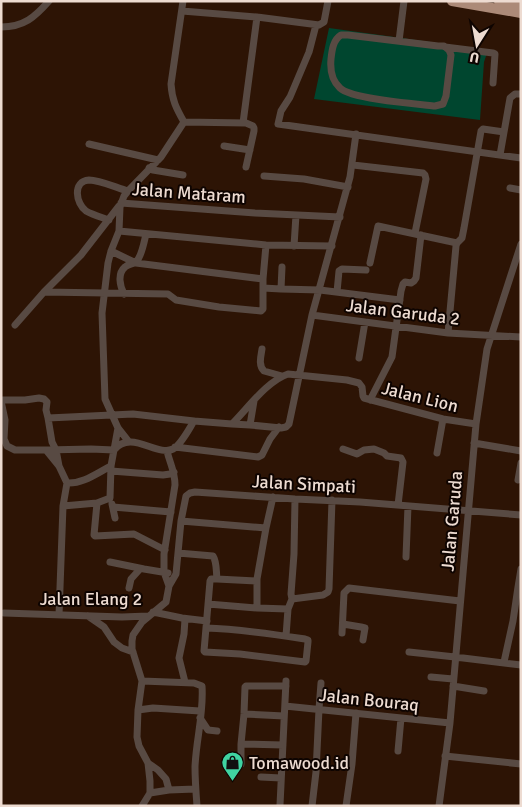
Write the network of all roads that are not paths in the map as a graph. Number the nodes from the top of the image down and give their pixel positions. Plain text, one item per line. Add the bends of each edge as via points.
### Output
1 (49, 1) edge
2 (183, 1) edge
3 (328, 1) edge
4 (404, 1) edge
5 (499, 1) edge
6 (457, 2) edge
7 (521, 6) edge
8 (182, 12) junction
9 (521, 13) edge
10 (257, 17) junction
11 (316, 25) junction
12 (1, 27) edge
13 (400, 41) junction
14 (444, 46) junction
15 (493, 83) dead end
16 (521, 94) edge
17 (184, 122) junction
18 (243, 123) junction
19 (504, 132) junction
20 (356, 134) junction
21 (89, 144) dead end
22 (224, 146) dead end
23 (250, 150) junction
24 (477, 152) junction
25 (500, 155) junction
26 (521, 158) edge
27 (158, 160) junction
28 (353, 165) junction
29 (246, 167) dead end
30 (149, 168) junction
31 (183, 175) dead end
32 (264, 176) dead end
33 (348, 187) junction
34 (510, 188) dead end
35 (521, 190) edge
36 (128, 191) junction
37 (121, 203) junction
38 (296, 215) junction
39 (340, 216) junction
40 (108, 220) junction
41 (119, 231) junction
42 (146, 234) junction
43 (418, 234) junction
44 (457, 242) junction
45 (521, 244) edge
46 (266, 245) junction
47 (294, 246) junction
48 (332, 246) junction
49 (111, 251) junction
50 (136, 263) junction
51 (370, 263) dead end
52 (282, 267) dead end
53 (366, 270) dead end
54 (120, 277) junction
55 (263, 279) junction
56 (263, 288) junction
57 (281, 289) junction
58 (320, 290) junction
59 (44, 292) junction
60 (336, 292) junction
61 (106, 293) junction
62 (124, 294) junction
63 (400, 300) junction
64 (312, 316) junction
65 (365, 322) junction
66 (15, 325) dead end
67 (396, 326) junction
68 (448, 333) junction
69 (490, 336) junction
70 (521, 337) edge
71 (262, 349) dead end
72 (359, 358) dead end
73 (300, 374) junction
74 (282, 376) junction
75 (1, 400) edge
76 (370, 400) junction
77 (254, 401) junction
78 (113, 415) junction
79 (48, 418) junction
80 (443, 419) junction
81 (194, 421) junction
82 (232, 424) junction
83 (250, 424) junction
84 (476, 424) junction
85 (279, 427) junction
86 (118, 428) junction
87 (129, 442) junction
88 (474, 443) junction
89 (176, 448) junction
90 (343, 449) dead end
91 (46, 450) junction
92 (56, 450) junction
93 (114, 450) junction
94 (167, 451) junction
95 (521, 451) edge
96 (436, 453) dead end
97 (521, 463) edge
98 (59, 466) junction
99 (111, 468) junction
100 (174, 472) junction
101 (518, 480) dead end
102 (67, 483) junction
103 (273, 497) junction
104 (110, 498) junction
105 (295, 499) junction
106 (332, 500) junction
107 (97, 503) junction
108 (398, 505) junction
109 (63, 506) junction
110 (408, 506) junction
111 (112, 507) junction
112 (468, 511) junction
113 (170, 512) junction
114 (521, 515) edge
115 (115, 518) dead end
116 (181, 521) junction
117 (266, 528) junction
118 (165, 550) junction
119 (178, 553) junction
120 (406, 557) dead end
121 (110, 562) dead end
122 (140, 569) junction
123 (521, 569) edge
124 (164, 572) junction
125 (176, 574) junction
126 (217, 579) junction
127 (257, 581) junction
128 (519, 587) edge
129 (129, 588) dead end
130 (168, 590) junction
131 (292, 599) junction
132 (460, 601) junction
133 (166, 602) junction
134 (208, 604) junction
135 (258, 608) junction
136 (288, 609) junction
137 (4, 614) dead end
138 (151, 614) junction
139 (59, 615) junction
140 (166, 615) junction
141 (87, 616) junction
142 (185, 619) junction
143 (343, 624) junction
144 (206, 625) junction
145 (342, 632) dead end
146 (286, 636) junction
147 (363, 640) dead end
148 (133, 652) junction
149 (408, 652) dead end
150 (455, 656) junction
151 (504, 662) junction
152 (521, 665) edge
153 (431, 677) dead end
154 (142, 681) junction
155 (184, 682) junction
156 (321, 683) dead end
157 (453, 683) junction
158 (484, 691) dead end
159 (285, 706) junction
160 (319, 709) junction
161 (138, 710) junction
162 (356, 713) junction
163 (244, 714) junction
164 (200, 715) junction
165 (284, 716) junction
166 (401, 718) junction
167 (450, 723) junction
168 (217, 731) dead end
169 (241, 744) junction
170 (283, 745) junction
171 (398, 751) dead end
172 (445, 756) junction
173 (148, 762) junction
174 (242, 764) dead end
175 (521, 764) edge
176 (261, 777) dead end
177 (282, 778) junction
178 (195, 789) junction
179 (169, 790) junction
180 (150, 793) junction
181 (280, 805) edge
182 (142, 806) edge
183 (197, 806) edge
184 (276, 806) edge
185 (288, 806) edge
186 (312, 806) edge
187 (346, 806) edge
188 (439, 806) edge

1 - 12 street via 24,23
2 - 8 street
3 - 11 street via 324,22
4 - 13 street
5 - 7 highway
6 - 9 highway
8 - 10 street
8 - 17 street via 171,84 175,106
10 - 11 street
10 - 18 street
11 - 20 street via 309,52 278,124
13 - 14 street
13 - 14 street via 348,35 336,38 331,62 335,83 346,93 440,106 446,96 450,55
14 - 15 street via 495,54
16 - 19 street via 510,98
17 - 18 street
17 - 27 street, Jalan Mataram
18 - 23 street via 254,128
19 - 24 street via 482,130
19 - 25 street
20 - 24 street
20 - 28 street
21 - 27 street
22 - 23 street
23 - 29 street
24 - 25 street
24 - 44 street via 462,238
25 - 26 street
27 - 30 street, Jalan Mataram
28 - 33 street
28 - 43 street via 425,175
30 - 31 street
30 - 36 street, Jalan Mataram
32 - 33 street
33 - 39 street
34 - 35 street
36 - 37 street, Jalan Mataram
36 - 40 street via 93,180 80,185 77,193 82,207
37 - 38 street, Jalan Mataram
37 - 40 street
37 - 41 street
38 - 39 street, Jalan Mataram
38 - 47 street
39 - 48 street
40 - 59 street via 81,255
41 - 42 street
41 - 49 street
42 - 46 street
42 - 50 street
43 - 44 street
43 - 51 street via 378,226
43 - 63 street via 416,278 403,284
44 - 68 street
45 - 69 street, Jalan Garuda
46 - 47 street
46 - 55 street
47 - 48 street
48 - 58 street
49 - 50 street
49 - 61 street
50 - 54 street via 125,267
50 - 55 street
52 - 57 street
53 - 60 street via 339,271
54 - 61 street
54 - 62 street
55 - 56 street
56 - 57 street
56 - 62 street via 261,311 176,300 168,294
57 - 58 street
58 - 60 street
58 - 64 street
59 - 61 street
59 - 66 street
60 - 63 street
61 - 62 street
61 - 78 street via 102,313 104,391
63 - 67 street
64 - 65 street, Jalan Garuda 2
64 - 73 street
65 - 67 street, Jalan Garuda 2
65 - 72 street
67 - 68 street, Jalan Garuda 2
67 - 76 street via 392,357
68 - 69 street, Jalan Garuda 2
69 - 70 street, Jalan Garuda 2
69 - 84 street, Jalan Garuda
71 - 74 street via 262,369
73 - 74 street, Jalan Lion
73 - 76 street, Jalan Lion via 359,383 363,398
73 - 85 street via 289,424
74 - 77 street
75 - 79 street via 44,399
75 - 91 street via 7,446 15,450
76 - 80 street, Jalan Lion
77 - 82 street
77 - 83 street
78 - 79 street
78 - 81 street
78 - 86 street
79 - 92 street
80 - 84 street, Jalan Lion
80 - 96 street
81 - 82 street
81 - 89 street
82 - 83 street
83 - 85 street
84 - 88 street, Jalan Garuda
85 - 89 street via 258,457
86 - 87 street
86 - 93 street
87 - 93 street
87 - 94 street
88 - 95 street
88 - 112 street, Jalan Garuda
89 - 94 street
90 - 108 street via 357,454 374,449 403,460
91 - 92 street
91 - 98 street
92 - 93 street
92 - 98 street
93 - 99 street
94 - 100 street
97 - 101 street
98 - 102 street
99 - 100 street via 163,475
99 - 102 street via 82,482
99 - 104 street
100 - 113 street
102 - 109 street
103 - 105 street, Jalan Simpati
103 - 116 street, Jalan Simpati via 190,493 186,496
103 - 117 street
104 - 107 street
104 - 111 street
105 - 106 street, Jalan Simpati
105 - 131 street
106 - 108 street, Jalan Simpati
106 - 131 street via 328,592
107 - 109 street
107 - 118 street via 95,536 134,534
108 - 110 street, Jalan Simpati
109 - 139 street
110 - 112 street, Jalan Simpati
110 - 120 street
111 - 113 street
111 - 115 street
112 - 114 street, Jalan Simpati
112 - 132 street, Jalan Garuda
113 - 118 street
116 - 117 street
116 - 119 street, Jalan Simpati
117 - 127 street
118 - 124 street
119 - 125 street, Jalan Simpati
119 - 126 street via 214,556
121 - 122 street
122 - 124 street
122 - 129 street via 131,579
123 - 128 street
124 - 125 street
124 - 130 street
125 - 130 street, Jalan Simpati
126 - 127 street
126 - 134 street via 210,581
127 - 135 street
128 - 151 street
130 - 133 street, Jalan Elang 2
131 - 136 street
132 - 143 street via 349,588 344,593
132 - 150 street, Jalan Garuda
133 - 138 street, Jalan Elang 2
133 - 140 street
134 - 135 street
134 - 144 street
135 - 136 street
136 - 146 street
137 - 139 street, Jalan Elang 2
138 - 140 street
138 - 141 street, Jalan Elang 2
138 - 148 street via 133,635
139 - 141 street, Jalan Elang 2
140 - 142 street
141 - 148 street via 104,627 118,645
142 - 144 street
142 - 155 street via 179,658
143 - 145 street
143 - 147 street via 364,628
144 - 146 street
144 - 146 street via 205,652 305,662 308,640
148 - 154 street
149 - 150 street
150 - 151 street
150 - 157 street, Jalan Garuda
151 - 152 street
153 - 157 street
154 - 155 street
154 - 161 street
155 - 164 street via 202,686
156 - 160 street
157 - 158 street
157 - 167 street, Jalan Garuda
159 - 160 street, Jalan Bouraq
159 - 163 street via 286,684 246,686
159 - 165 street
160 - 162 street, Jalan Bouraq
160 - 186 street
161 - 164 street via 153,708
161 - 173 street via 137,737 142,755
162 - 166 street, Jalan Bouraq
162 - 187 street
163 - 165 street
163 - 169 street
164 - 168 street via 208,730
164 - 178 street
165 - 170 street
166 - 167 street, Jalan Bouraq
166 - 171 street
167 - 172 street, Jalan Garuda
169 - 170 street
169 - 174 street
170 - 177 street
172 - 175 street
172 - 188 street, Jalan Garuda
173 - 179 street via 166,779
173 - 180 street
176 - 177 street
177 - 181 street
178 - 179 street
178 - 183 street
179 - 180 street
180 - 182 street
181 - 184 street
181 - 185 street

